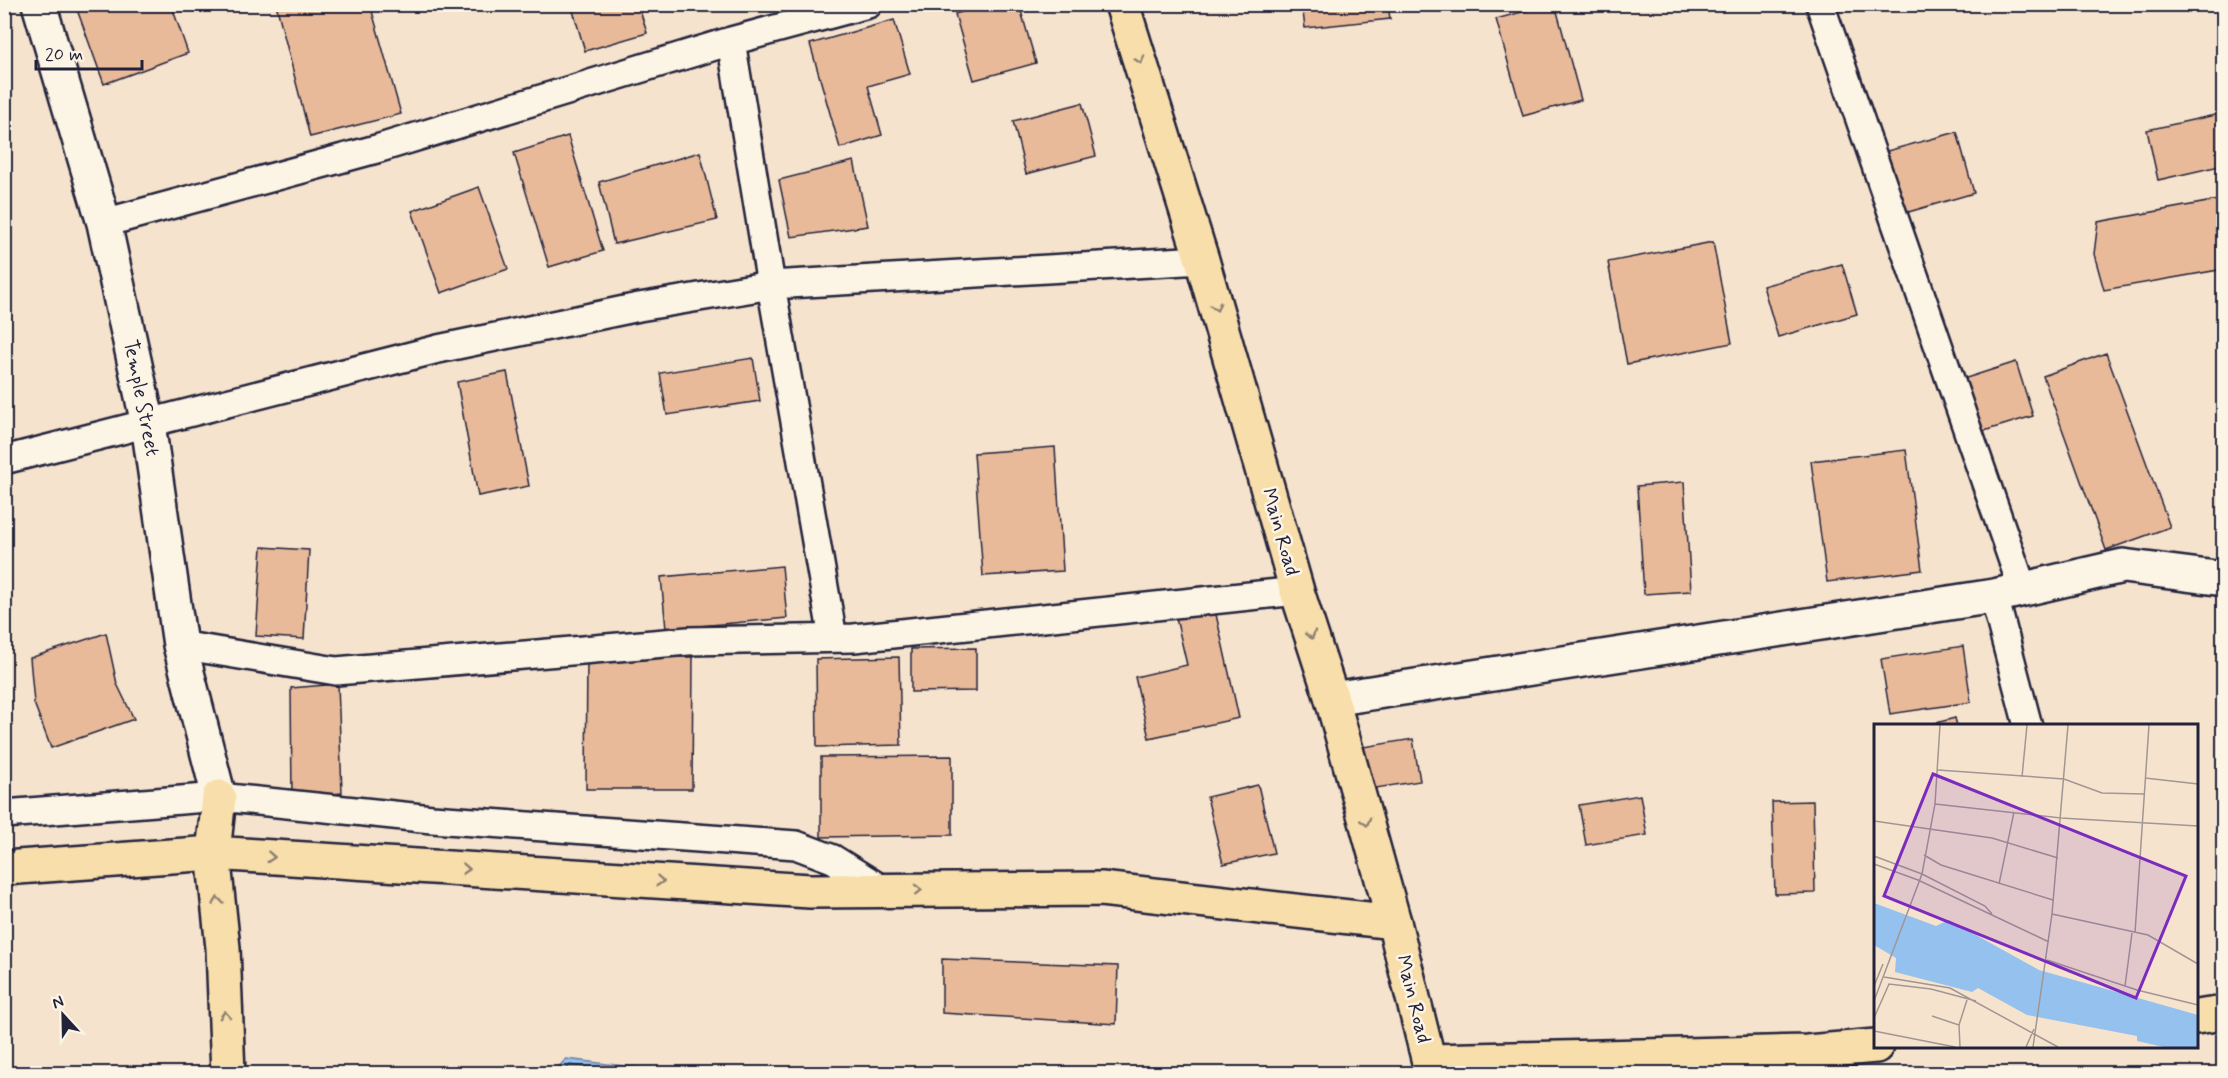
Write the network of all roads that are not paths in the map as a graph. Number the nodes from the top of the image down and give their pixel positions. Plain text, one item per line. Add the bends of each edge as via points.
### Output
1 (39, 4) edge
2 (868, 4) edge
3 (1122, 4) edge
4 (1820, 4) edge
5 (731, 41) junction
6 (104, 223) junction
7 (1202, 260) junction
8 (771, 285) junction
9 (148, 424) junction
10 (4, 460) edge
11 (2223, 579) edge
12 (1297, 591) junction
13 (2008, 593) junction
14 (833, 638) junction
15 (180, 645) junction
16 (1332, 699) junction
17 (2028, 724) edge
18 (219, 797) junction
19 (4, 814) edge
20 (213, 853) junction
21 (4, 868) edge
22 (883, 890) junction
23 (1394, 922) junction
24 (2223, 1013) edge
25 (2198, 1017) edge
26 (1874, 1046) edge
27 (1431, 1068) edge
28 (228, 1074) edge

1 - 6 street, Temple Street
2 - 5 street
3 -> 7 main road, Main Road
4 - 13 street
5 - 6 street via 380,148
5 - 8 street
6 - 9 street, Temple Street
7 - 8 street
7 -> 12 main road, Main Road
8 - 9 street via 639,307 438,349
8 - 14 street
9 - 10 street
9 - 15 street, Temple Street
11 - 13 street via 2123,566
12 - 14 street
12 -> 16 main road, Main Road
13 - 16 street
13 - 17 street
14 - 15 street via 688,641 336,671
15 - 18 street, Temple Street
16 -> 23 main road, Main Road
18 - 19 street
18 - 20 main road
18 - 22 street via 432,819 796,845 832,859
20 - 21 main road
20 -> 22 main road via 810,891
28 -> 20 main road via 223,948
22 -> 23 main road via 1101,890
23 - 27 main road, Main Road
24 - 25 main road
26 - 27 main road

